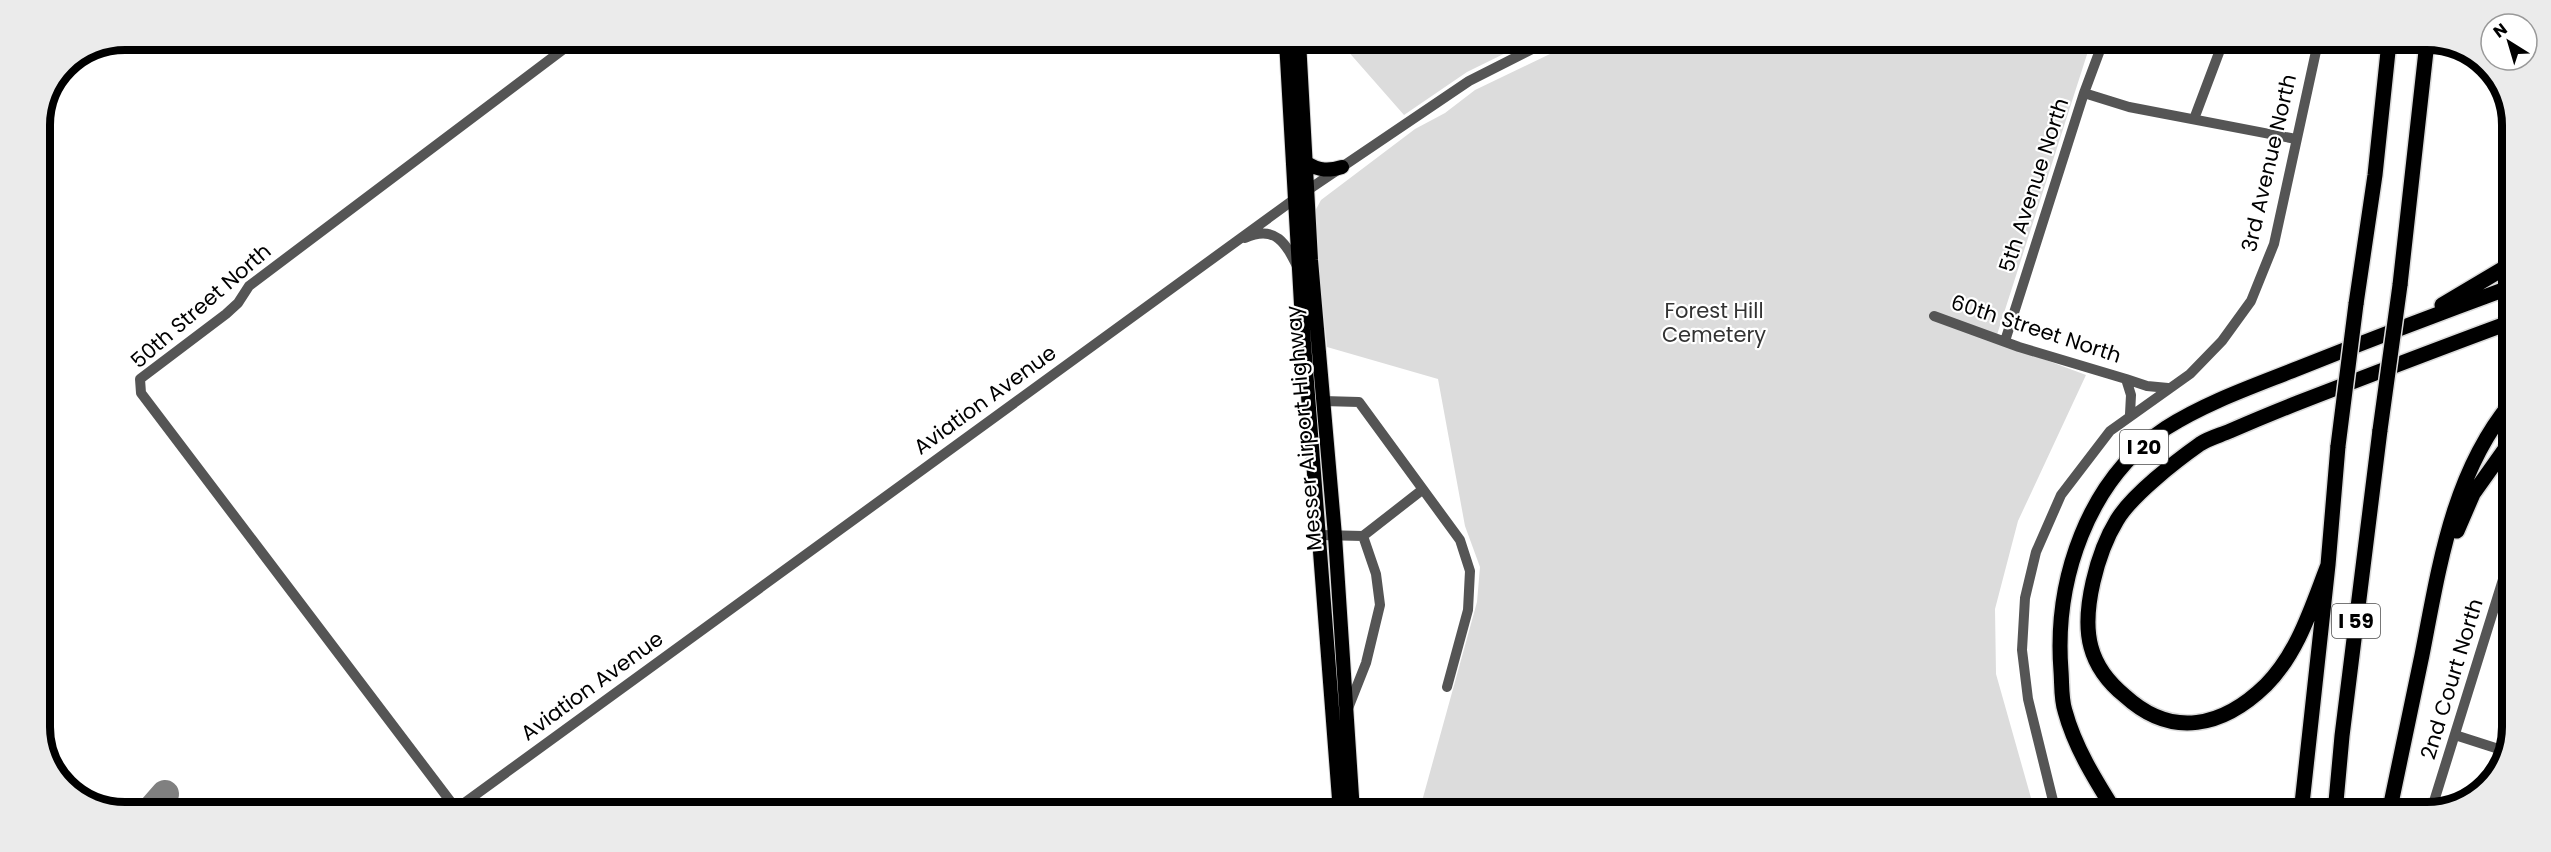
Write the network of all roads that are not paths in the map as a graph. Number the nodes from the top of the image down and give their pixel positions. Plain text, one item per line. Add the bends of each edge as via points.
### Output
1 (562, 50) edge
2 (1287, 50) edge
3 (1300, 50) edge
4 (1530, 50) edge
5 (2100, 50) edge
6 (2220, 50) edge
7 (2316, 50) edge
8 (2388, 50) edge
9 (2426, 50) edge
10 (2084, 93) junction
11 (2194, 119) junction
12 (2296, 139) junction
13 (1307, 163) junction
14 (1342, 167) junction
15 (1308, 190) junction
16 (1296, 198) junction
17 (1229, 246) junction
18 (2501, 270) edge
19 (1299, 271) junction
20 (2501, 291) edge
21 (1934, 316) dead end
22 (2406, 326) junction
23 (2501, 326) edge
24 (2005, 341) junction
25 (2126, 379) junction
26 (2168, 388) junction
27 (1323, 401) junction
28 (2501, 413) edge
29 (2130, 414) junction
30 (2502, 454) edge
31 (1422, 490) junction
32 (1320, 535) junction
33 (1335, 536) junction
34 (1363, 536) junction
35 (2328, 565) junction
36 (2436, 584) junction
37 (2502, 584) edge
38 (1447, 687) dead end
39 (1347, 712) junction
40 (2455, 735) junction
41 (2498, 749) edge
42 (451, 802) edge
43 (468, 802) edge
44 (1339, 802) edge
45 (1352, 802) edge
46 (2053, 802) edge
47 (2109, 802) edge
48 (2302, 802) edge
49 (2336, 802) edge
50 (2391, 802) edge
51 (2434, 802) edge

1 - 42 street, 50th Street North via 249,286 226,314 139,383 141,393
2 - 16 main road, Messer Airport Highway
3 - 13 main road, Messer Airport Highway
4 - 14 street, Aviation Avenue via 1469,81
5 - 10 street, 5th Avenue North
6 - 11 street
7 - 12 street, 3rd Avenue North
8 - 35 highway, I 59, bridge via 2338,446
9 - 49 highway, I 59, bridge
10 - 11 street via 2129,107
10 - 24 street, 5th Avenue North
11 - 12 street
12 - 26 street, 3rd Avenue North via 2274,244 2251,301 2222,341 2190,374
13 - 14 main road via 1318,169
13 - 15 main road, Messer Airport Highway
14 - 15 street, Aviation Avenue
15 - 16 street, Aviation Avenue
15 - 27 main road, Messer Airport Highway
16 - 17 street, Aviation Avenue
16 - 19 main road, Messer Airport Highway
17 - 19 street via 1249,236 1278,236
17 - 43 street, Aviation Avenue
18 - 22 highway
19 - 32 main road, Messer Airport Highway
20 - 22 highway, I 20
21 - 24 street, 60th Street North
22 - 47 highway, I 20 via 2235,394 2165,429 2120,470 2103,495 2081,534 2070,565 2058,640 2064,711 2090,771
23 - 35 highway via 2203,443 2153,482 2118,519 2095,573 2089,617 2090,645 2098,667 2127,699 2154,716 2173,723 2212,720 2236,709 2266,685 2282,665 2299,638
24 - 25 street, 60th Street North
25 - 26 street, 60th Street North
25 - 29 street, 60th Street North via 2131,395
26 - 29 street, 3rd Avenue North
27 - 31 street via 1359,402
27 - 33 main road, Messer Airport Highway
28 - 36 highway via 2468,474 2445,536
29 - 46 street, 3rd Avenue North via 2110,432 2061,495 2036,552 2025,598 2022,650 2028,699
30 - 36 highway via 2473,494
31 - 34 street
31 - 38 street via 1460,540 1470,571 1468,610
32 - 33 street
32 - 44 main road, Messer Airport Highway
33 - 34 street
33 - 39 main road, Messer Airport Highway
34 - 39 street via 1376,574 1380,605 1366,663
35 - 48 highway, I 59
36 - 50 highway
37 - 40 street, 2nd Court North
39 - 45 main road, Messer Airport Highway
40 - 41 street
40 - 51 street, 2nd Court North

